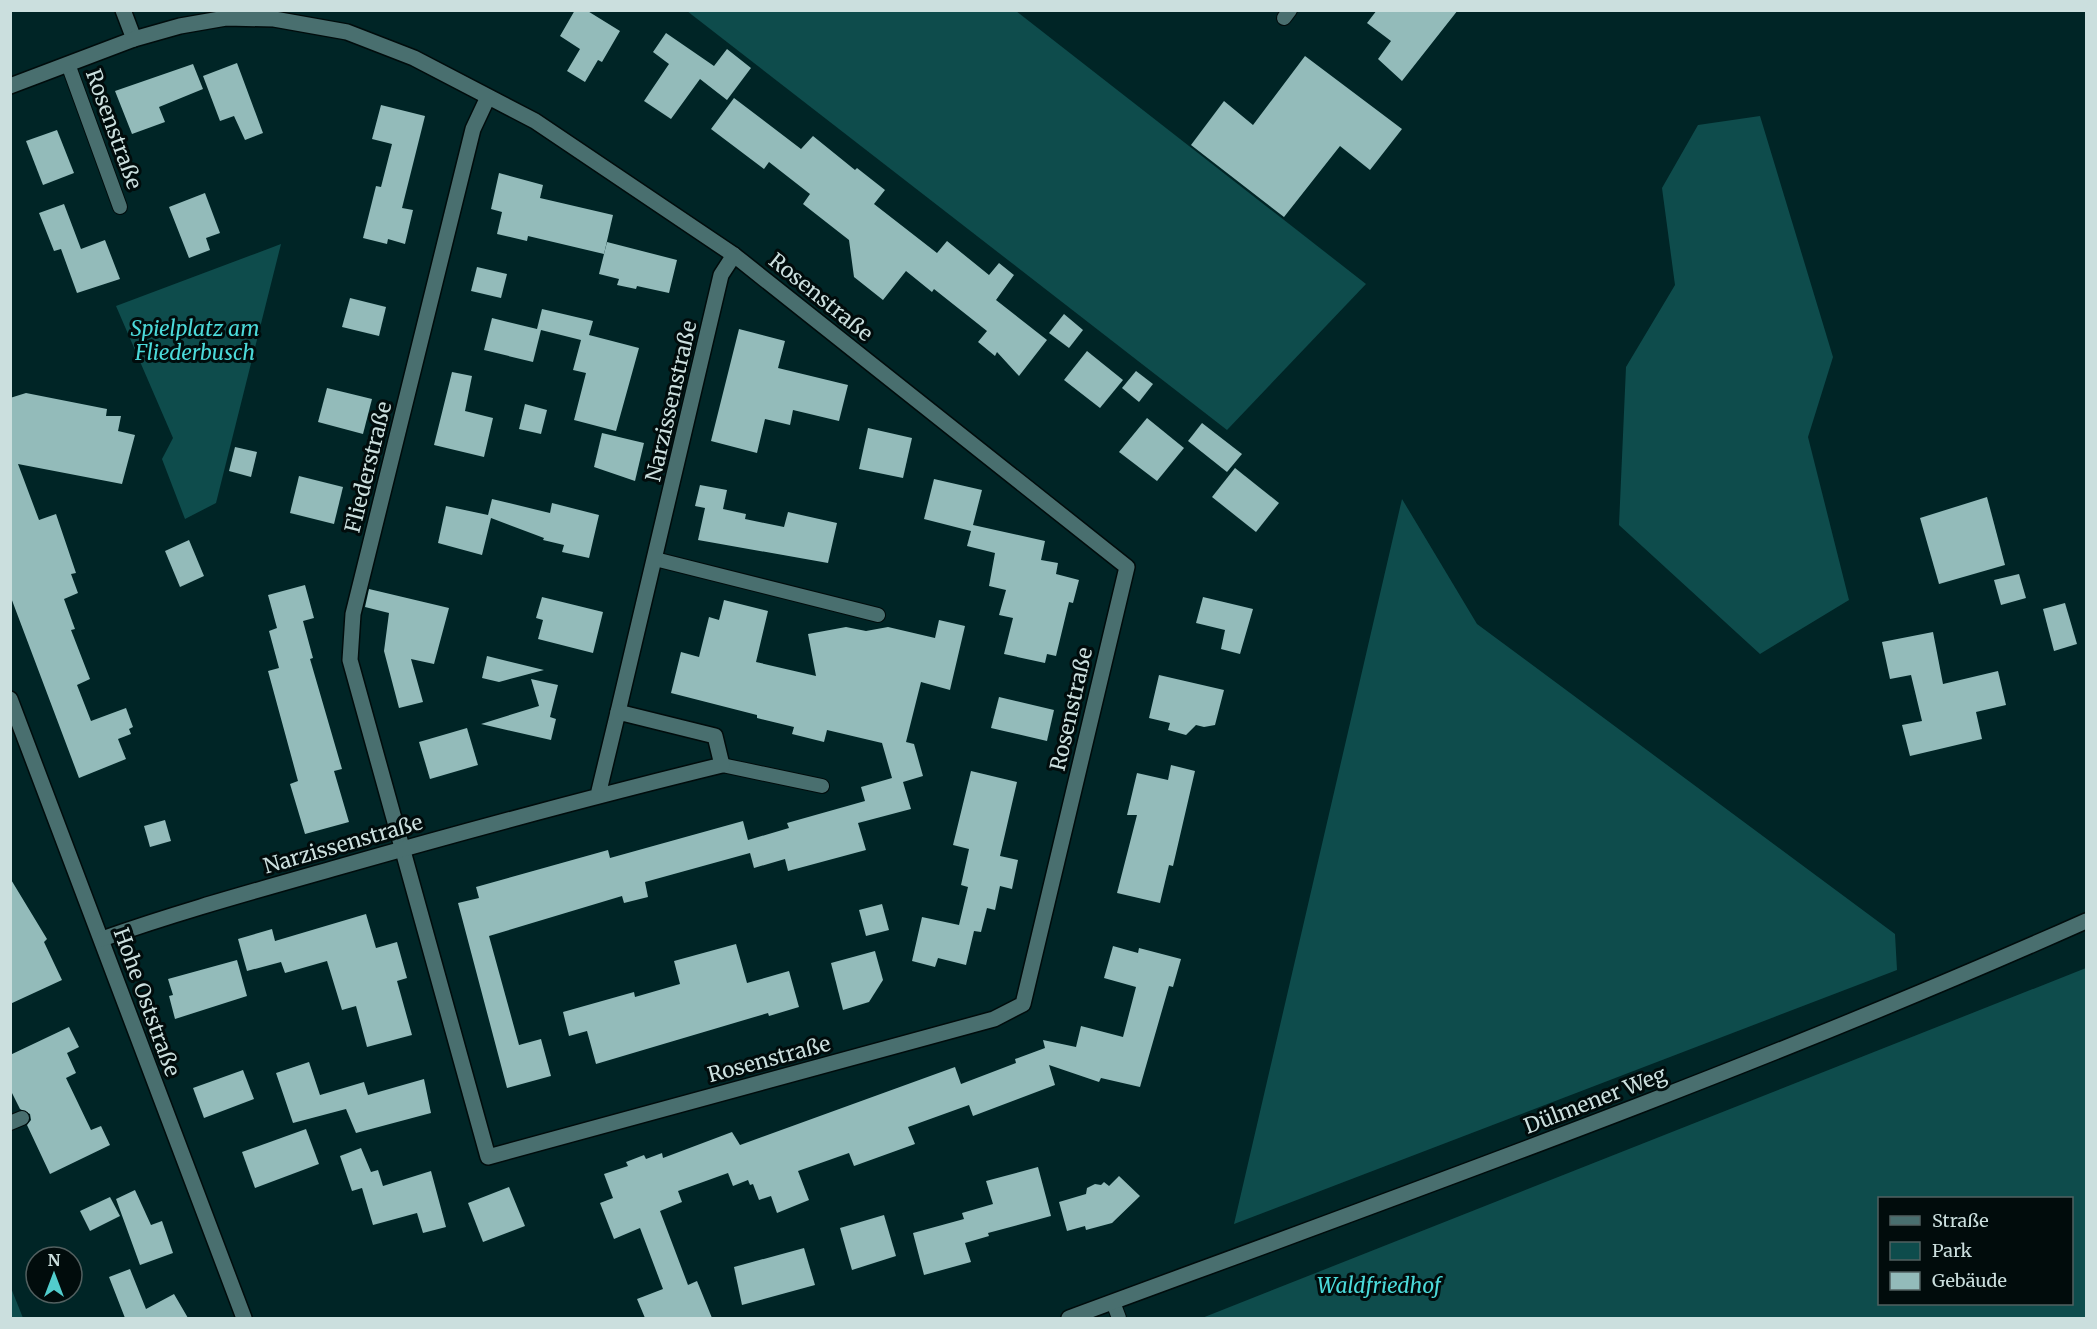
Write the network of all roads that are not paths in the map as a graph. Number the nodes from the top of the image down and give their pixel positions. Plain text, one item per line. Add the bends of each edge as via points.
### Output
1 (123, 10) edge
2 (275, 15) edge
3 (134, 39) junction
4 (68, 64) junction
5 (10, 86) edge
6 (488, 97) junction
7 (120, 207) dead end
8 (734, 255) junction
9 (655, 559) junction
10 (878, 615) dead end
11 (10, 699) edge
12 (618, 712) junction
13 (722, 765) junction
14 (822, 786) dead end
15 (598, 795) junction
16 (402, 849) junction
17 (2086, 921) edge
18 (102, 939) junction
19 (1113, 1302) junction
20 (244, 1318) edge
21 (1069, 1318) edge
22 (1119, 1318) edge

1 - 3 street
2 - 3 street, Rosenstraße via 226,18
2 - 6 street, Rosenstraße via 347,32 414,58
3 - 4 street, Rosenstraße
4 - 5 street, Rosenstraße
4 - 7 lane, Rosenstraße
6 - 8 street, Rosenstraße via 535,121
6 - 16 street, Fliederstraße via 473,129 353,614 350,660
8 - 9 street, Narzissenstraße via 721,275
8 - 16 street, Rosenstraße via 1126,567 1023,1004 994,1018 488,1157
9 - 10 lane
9 - 12 street, Narzissenstraße
11 - 18 street, Hohe Oststraße
12 - 13 street via 715,736
12 - 15 street, Narzissenstraße
13 - 14 lane, Narzissenstraße
13 - 15 street, Narzissenstraße
15 - 16 street, Narzissenstraße
16 - 18 street, Narzissenstraße via 153,920
17 - 19 street, Dülmener Weg via 1953,981 1596,1123
18 - 20 street, Hohe Oststraße
19 - 21 street, Dülmener Weg
19 - 22 lane

